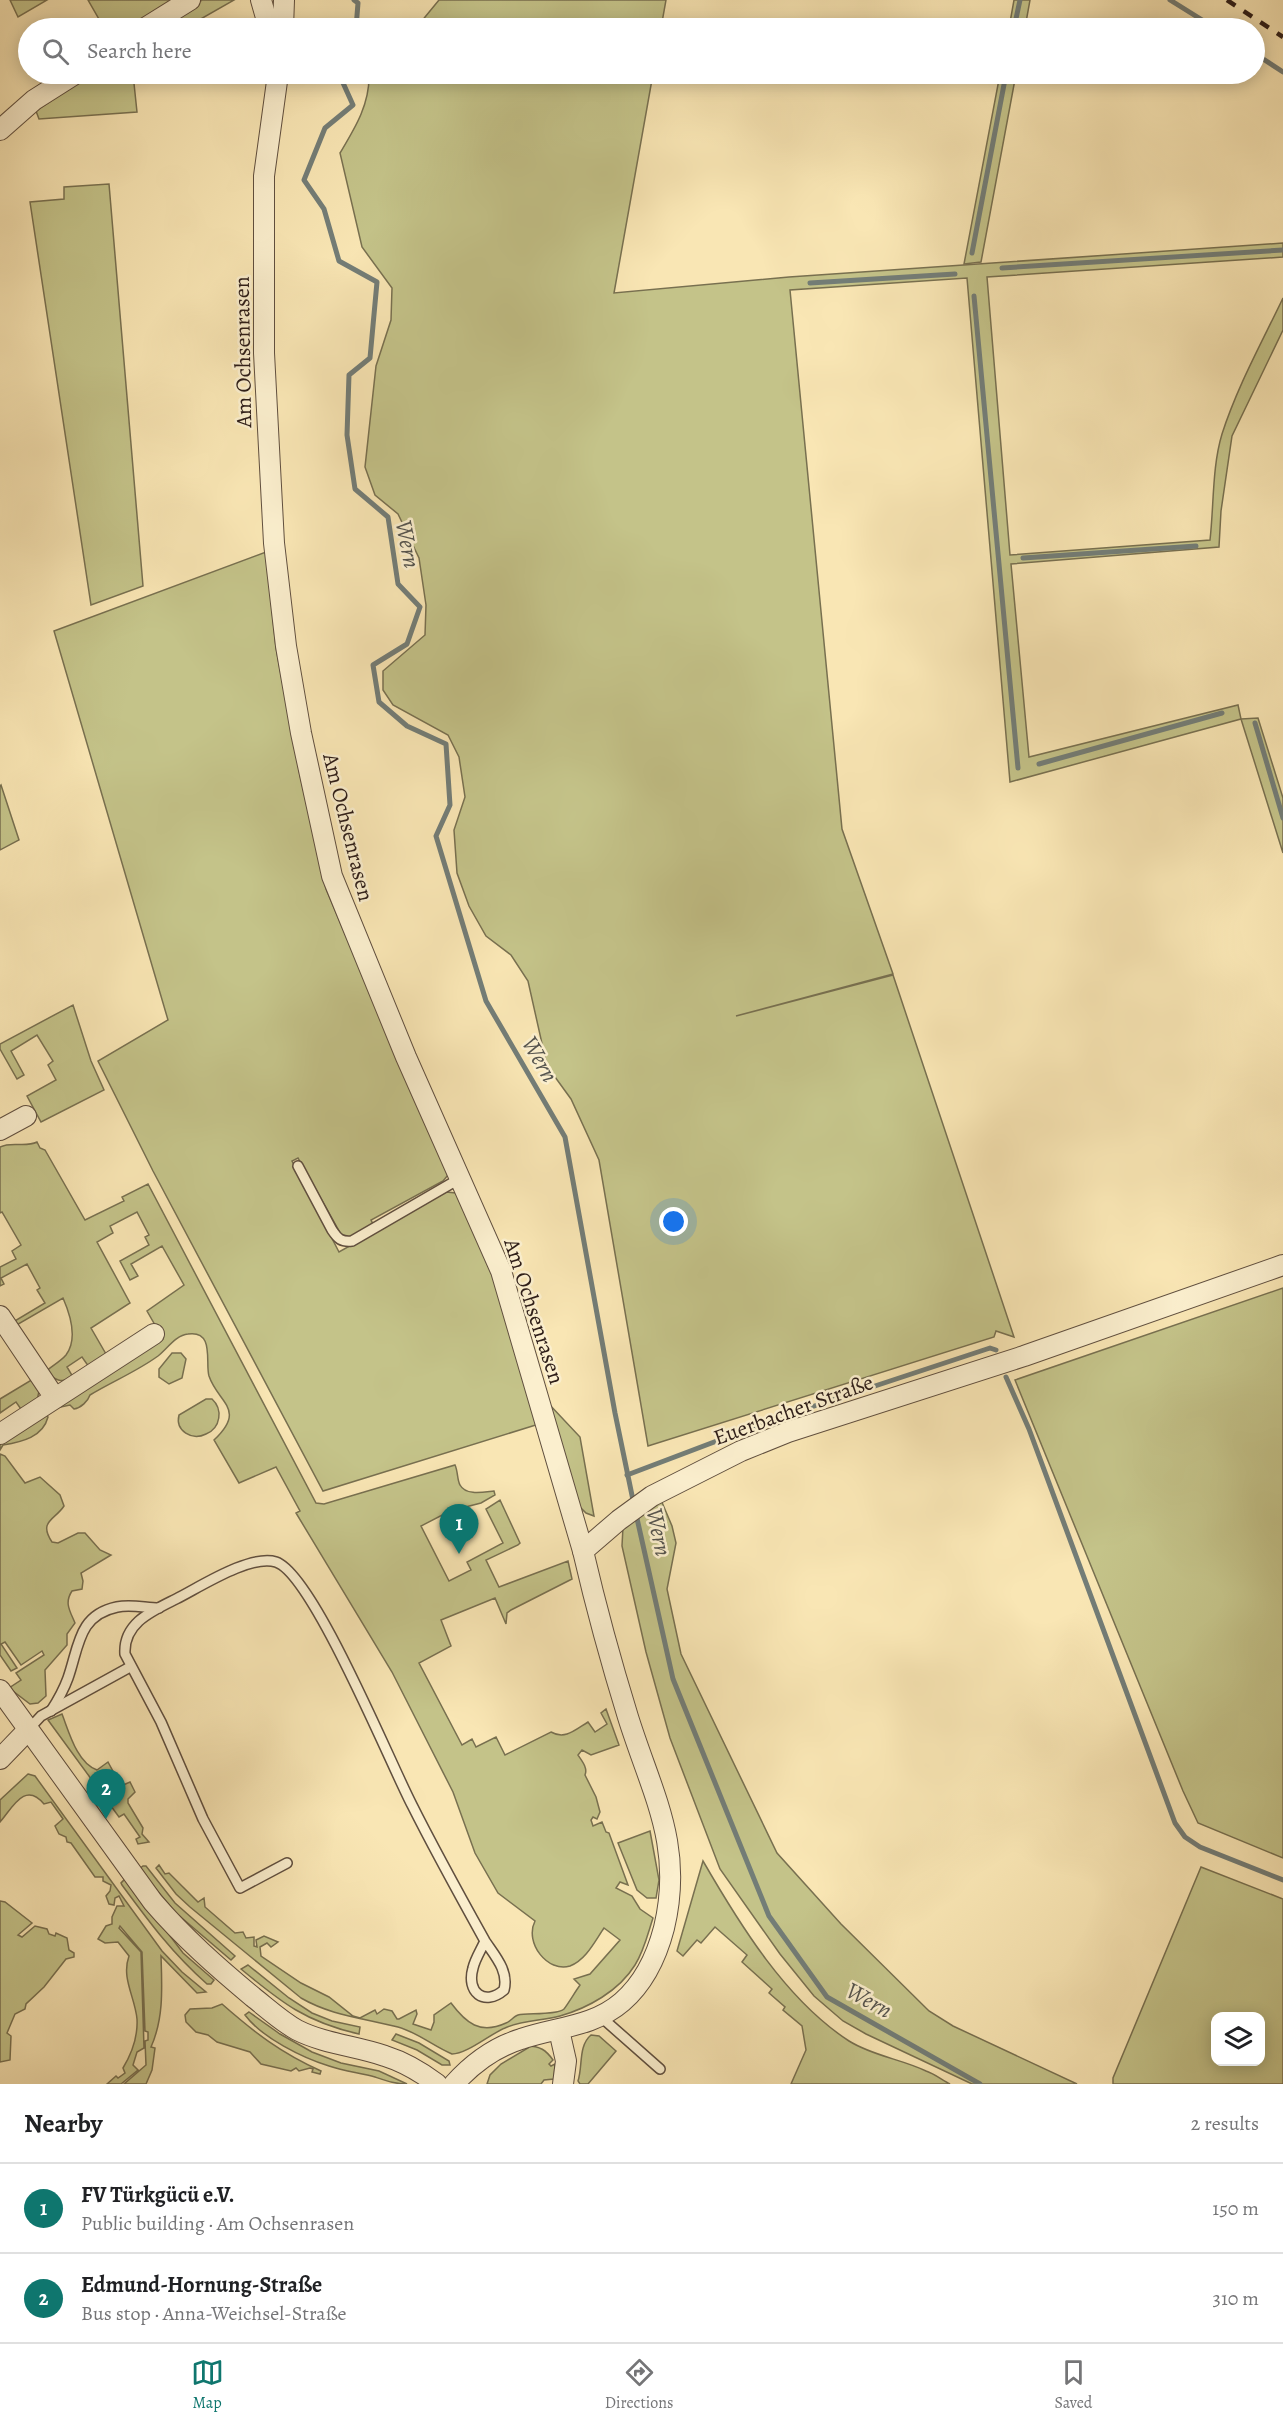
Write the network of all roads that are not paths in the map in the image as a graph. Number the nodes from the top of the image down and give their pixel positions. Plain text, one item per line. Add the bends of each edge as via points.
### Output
1 (190, 0) edge
2 (261, 0) edge
3 (284, 0) edge
4 (161, 18) edge
5 (266, 18) edge
6 (283, 18) edge
7 (59, 84) edge
8 (277, 84) edge
9 (0, 130) edge
10 (26, 1116) dead end
11 (0, 1130) edge
12 (298, 1166) dead end
13 (459, 1179) junction
14 (1283, 1265) edge
15 (0, 1316) edge
16 (154, 1334) dead end
17 (55, 1398) junction
18 (0, 1434) edge
19 (583, 1551) junction
20 (159, 1608) junction
21 (130, 1667) junction
22 (0, 1690) edge
23 (51, 1710) junction
24 (28, 1730) junction
25 (0, 1759) edge
26 (287, 1863) dead end
27 (485, 1941) junction
28 (600, 2016) junction
29 (559, 2030) junction
30 (660, 2069) dead end
31 (437, 2084) edge
32 (454, 2084) edge
33 (563, 2084) edge

1 - 4 street
2 - 5 street
3 - 6 street
7 - 9 street via 34,99
8 - 13 street, Am Ochsenrasen via 264,176 264,353 274,543 286,646 332,876
10 - 11 street
12 - 13 lane via 332,1230 346,1242
13 - 19 street, Am Ochsenrasen via 501,1271
14 - 19 street, Euerbacher Straße via 741,1451 652,1496
15 - 17 street
16 - 17 street
17 - 18 street
19 - 28 street via 612,1665 665,1825 672,1879 668,1912 652,1963 623,2000
20 - 21 lane via 129,1632 124,1654
20 - 23 lane via 116,1607 99,1614 87,1625 76,1645 69,1677
20 - 27 lane via 254,1562 267,1560 287,1567 335,1642 411,1804
21 - 23 lane
21 - 26 lane via 161,1722 203,1819 240,1888
22 - 24 street
23 - 24 lane
24 - 25 street
24 - 31 street via 153,1902 206,1958 297,2030 398,2061
27 - 27 lane via 472,1979 478,1995 491,1998 504,1990 506,1982
28 - 29 street
28 - 30 lane
29 - 32 street via 509,2043 478,2062
29 - 33 street via 566,2061

